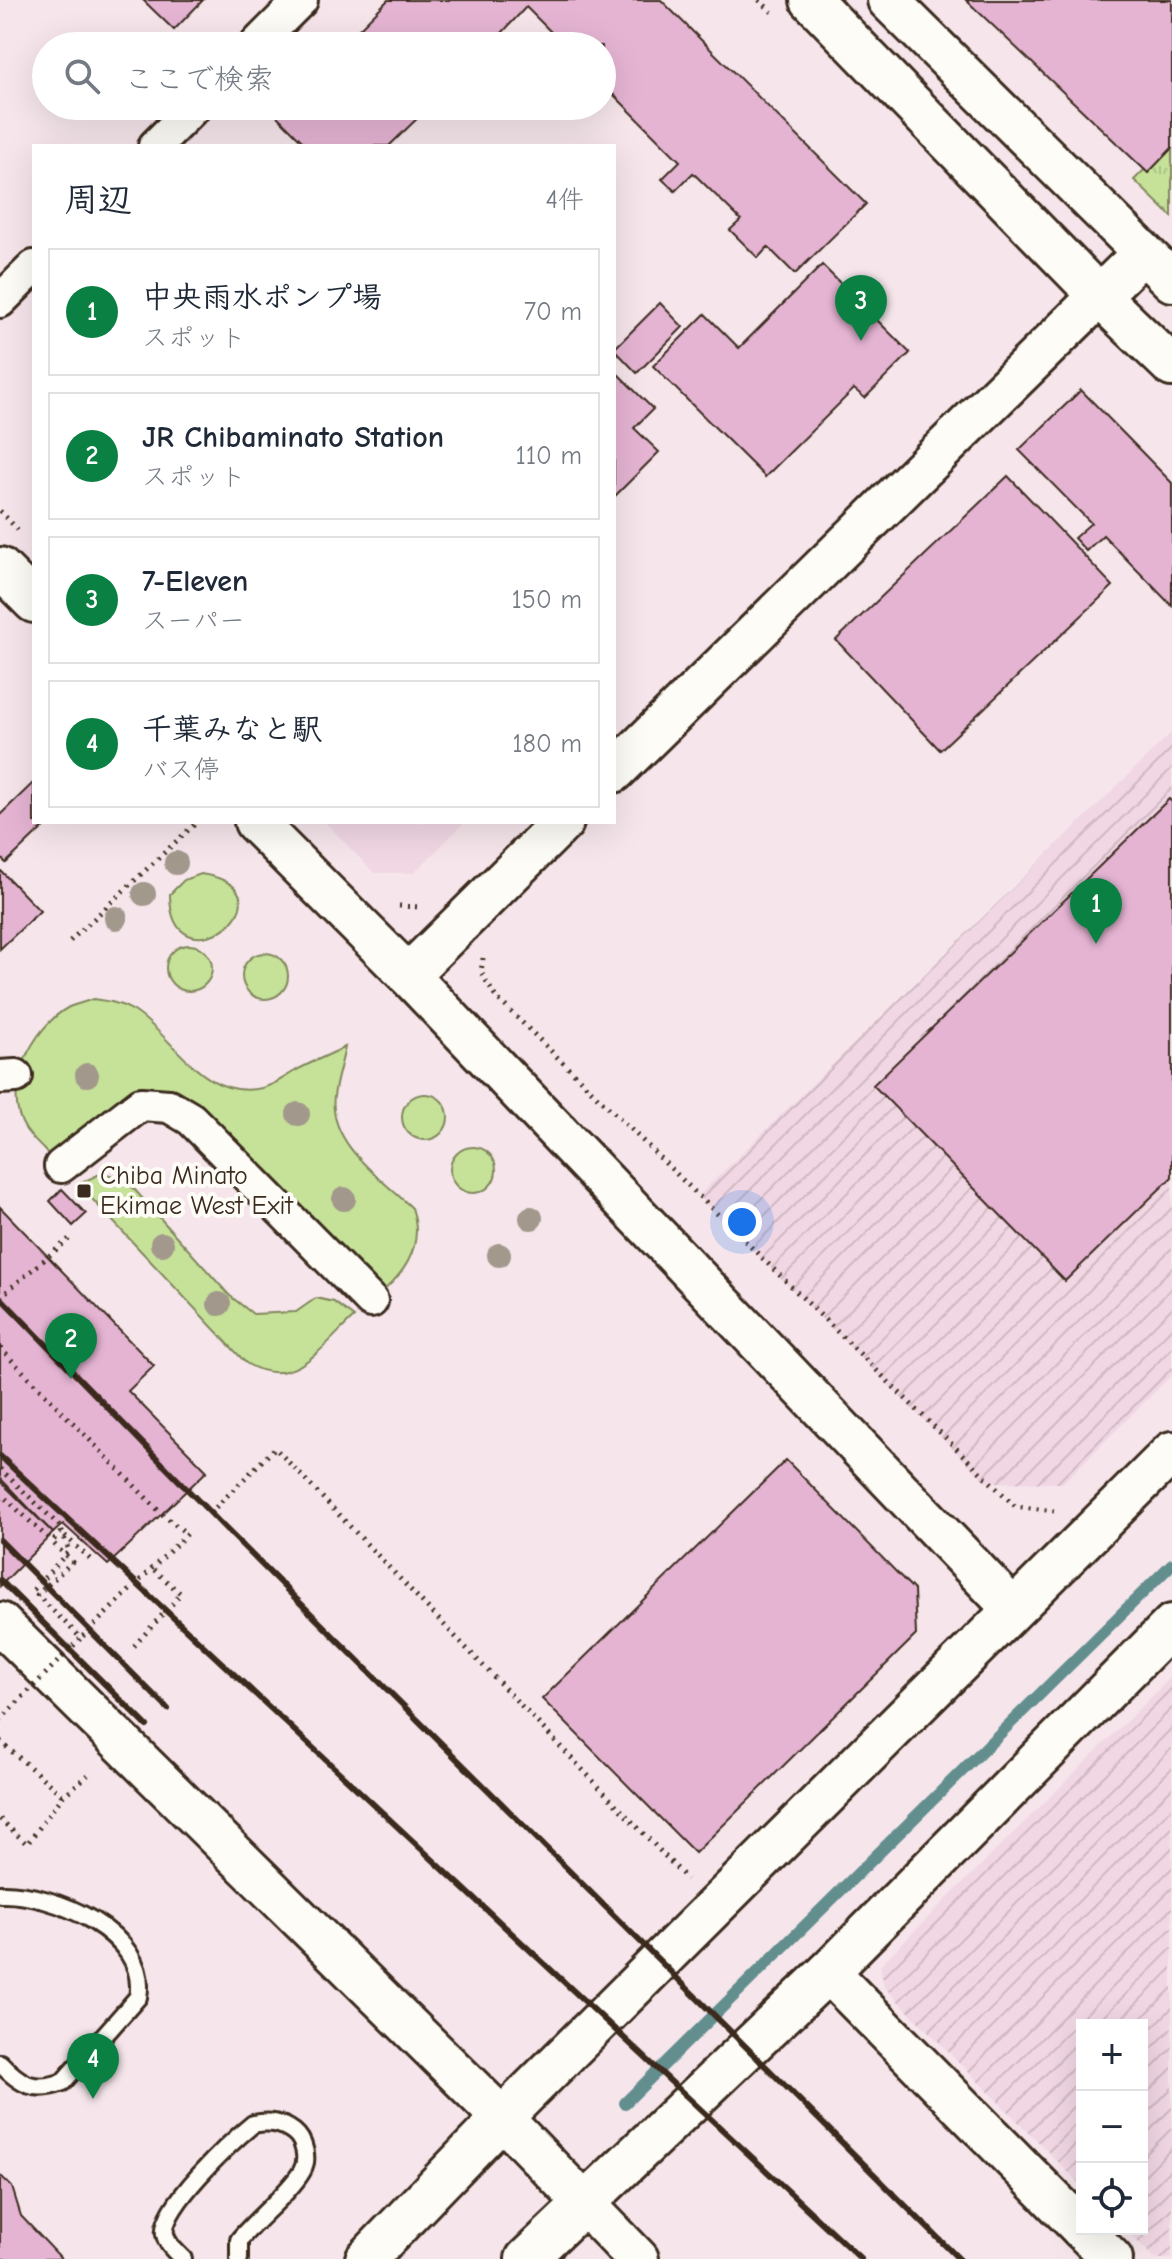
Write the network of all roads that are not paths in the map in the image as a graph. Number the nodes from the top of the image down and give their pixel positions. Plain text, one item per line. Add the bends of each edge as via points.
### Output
1 (301, 0) edge
2 (811, 0) edge
3 (888, 0) edge
4 (269, 32) edge
5 (181, 120) edge
6 (157, 144) edge
7 (1143, 253) junction
8 (32, 269) edge
9 (1172, 281) edge
10 (1098, 295) junction
11 (0, 301) edge
12 (1172, 366) edge
13 (0, 568) edge
14 (32, 600) edge
15 (616, 770) edge
16 (257, 824) edge
17 (561, 824) edge
18 (408, 975) junction
19 (61, 1166) dead end
20 (371, 1301) dead end
21 (1172, 1452) edge
22 (1013, 1609) junction
23 (0, 1623) edge
24 (1172, 1625) edge
25 (0, 1894) edge
26 (828, 1972) junction
27 (0, 2063) edge
28 (502, 2118) junction
29 (586, 2205) junction
30 (1076, 2223) edge
31 (1088, 2235) edge
32 (183, 2259) edge
33 (239, 2259) edge
34 (366, 2259) edge
35 (526, 2259) edge
36 (638, 2259) edge
37 (1112, 2259) edge

1 - 4 street
2 - 10 street
3 - 7 street
5 - 6 street
7 - 9 street
7 - 10 street
8 - 11 street
10 - 12 street
10 - 15 street
13 - 14 street
16 - 18 street
17 - 18 street
18 - 22 street
19 - 20 street via 141,1104 169,1106 191,1119
21 - 22 street
22 - 28 street
23 - 28 street
24 - 26 street
25 - 27 lane via 53,1900 84,1914 127,1950 141,1981 138,1997 63,2082 31,2088
26 - 29 street
26 - 30 street
28 - 29 street
28 - 34 street
29 - 35 street
29 - 36 street
31 - 37 street
32 - 33 lane via 165,2235 170,2211 253,2124 286,2126 299,2137 306,2155 303,2171 239,2240

